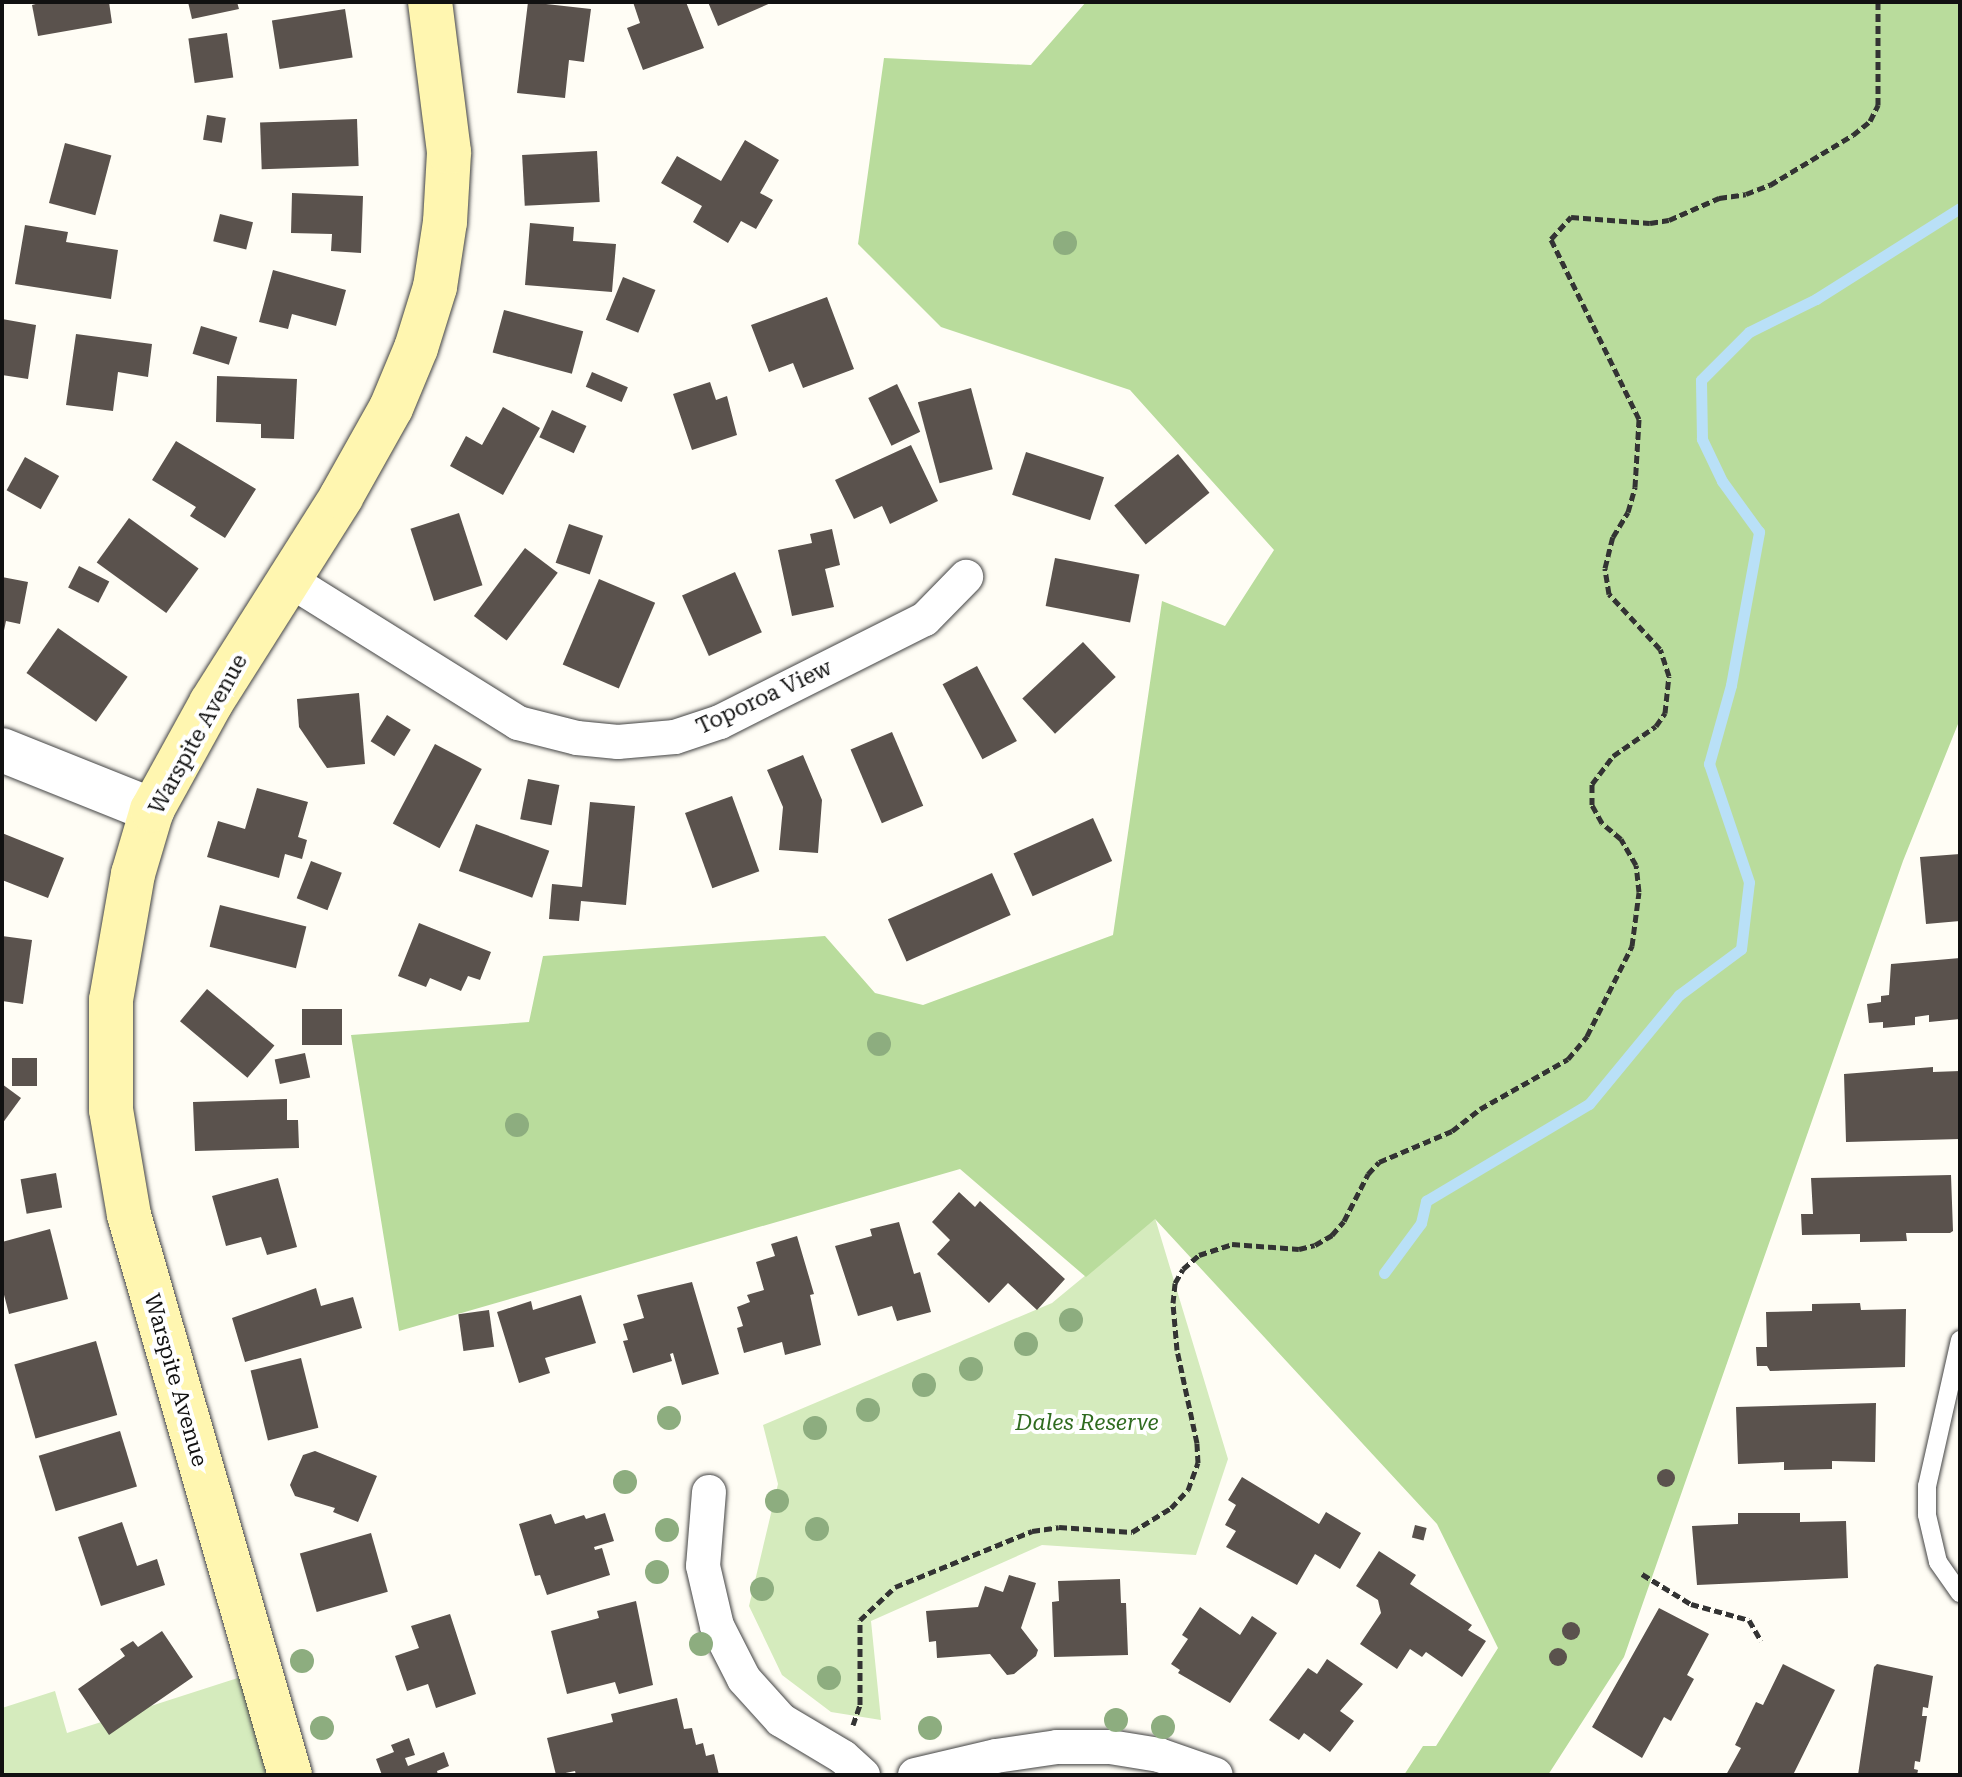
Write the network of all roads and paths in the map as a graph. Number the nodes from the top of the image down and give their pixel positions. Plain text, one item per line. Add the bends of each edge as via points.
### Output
1 (430, 2) edge
2 (1878, 2) edge
3 (966, 577) dead end
4 (291, 581) junction
5 (2, 750) edge
6 (152, 810) junction
7 (1960, 1340) edge
8 (709, 1492) dead end
9 (1642, 1574) dead end
10 (1960, 1593) edge
11 (1761, 1641) dead end
12 (853, 1766) edge
13 (290, 1775) edge
14 (915, 1775) edge
15 (1216, 1775) edge

1 - 4 main road, Warspite Avenue via 449,152 435,287 391,408
2 - 12 path via 1878,105 1870,121 1853,135 1746,194 1650,223 1571,217 1551,239 1639,419 1635,487 1605,568 1609,594 1660,649 1669,676 1665,713 1656,726 1613,756 1592,784 1592,805 1636,865 1639,892 1632,946 1587,1036 1568,1059 1452,1131 1379,1162 1344,1221 1315,1245 1299,1249 1232,1244 1199,1255 1183,1269 1173,1303 1198,1453 1188,1490 1171,1508 1132,1532 1059,1527 1032,1531 895,1587 874,1603 860,1620 860,1705
3 - 4 street, Toporoa View via 925,619 720,722 675,737 618,742 518,723
4 - 6 main road, Warspite Avenue via 211,703
5 - 6 street
6 - 13 main road, Warspite Avenue via 130,889 111,1000 115,1141 129,1215
7 - 10 lane via 1927,1501 1933,1548
8 - 12 street via 703,1566 717,1626 744,1679 781,1720
9 - 11 path via 1691,1604 1749,1620
14 - 15 street via 1042,1749 1110,1747 1159,1755

